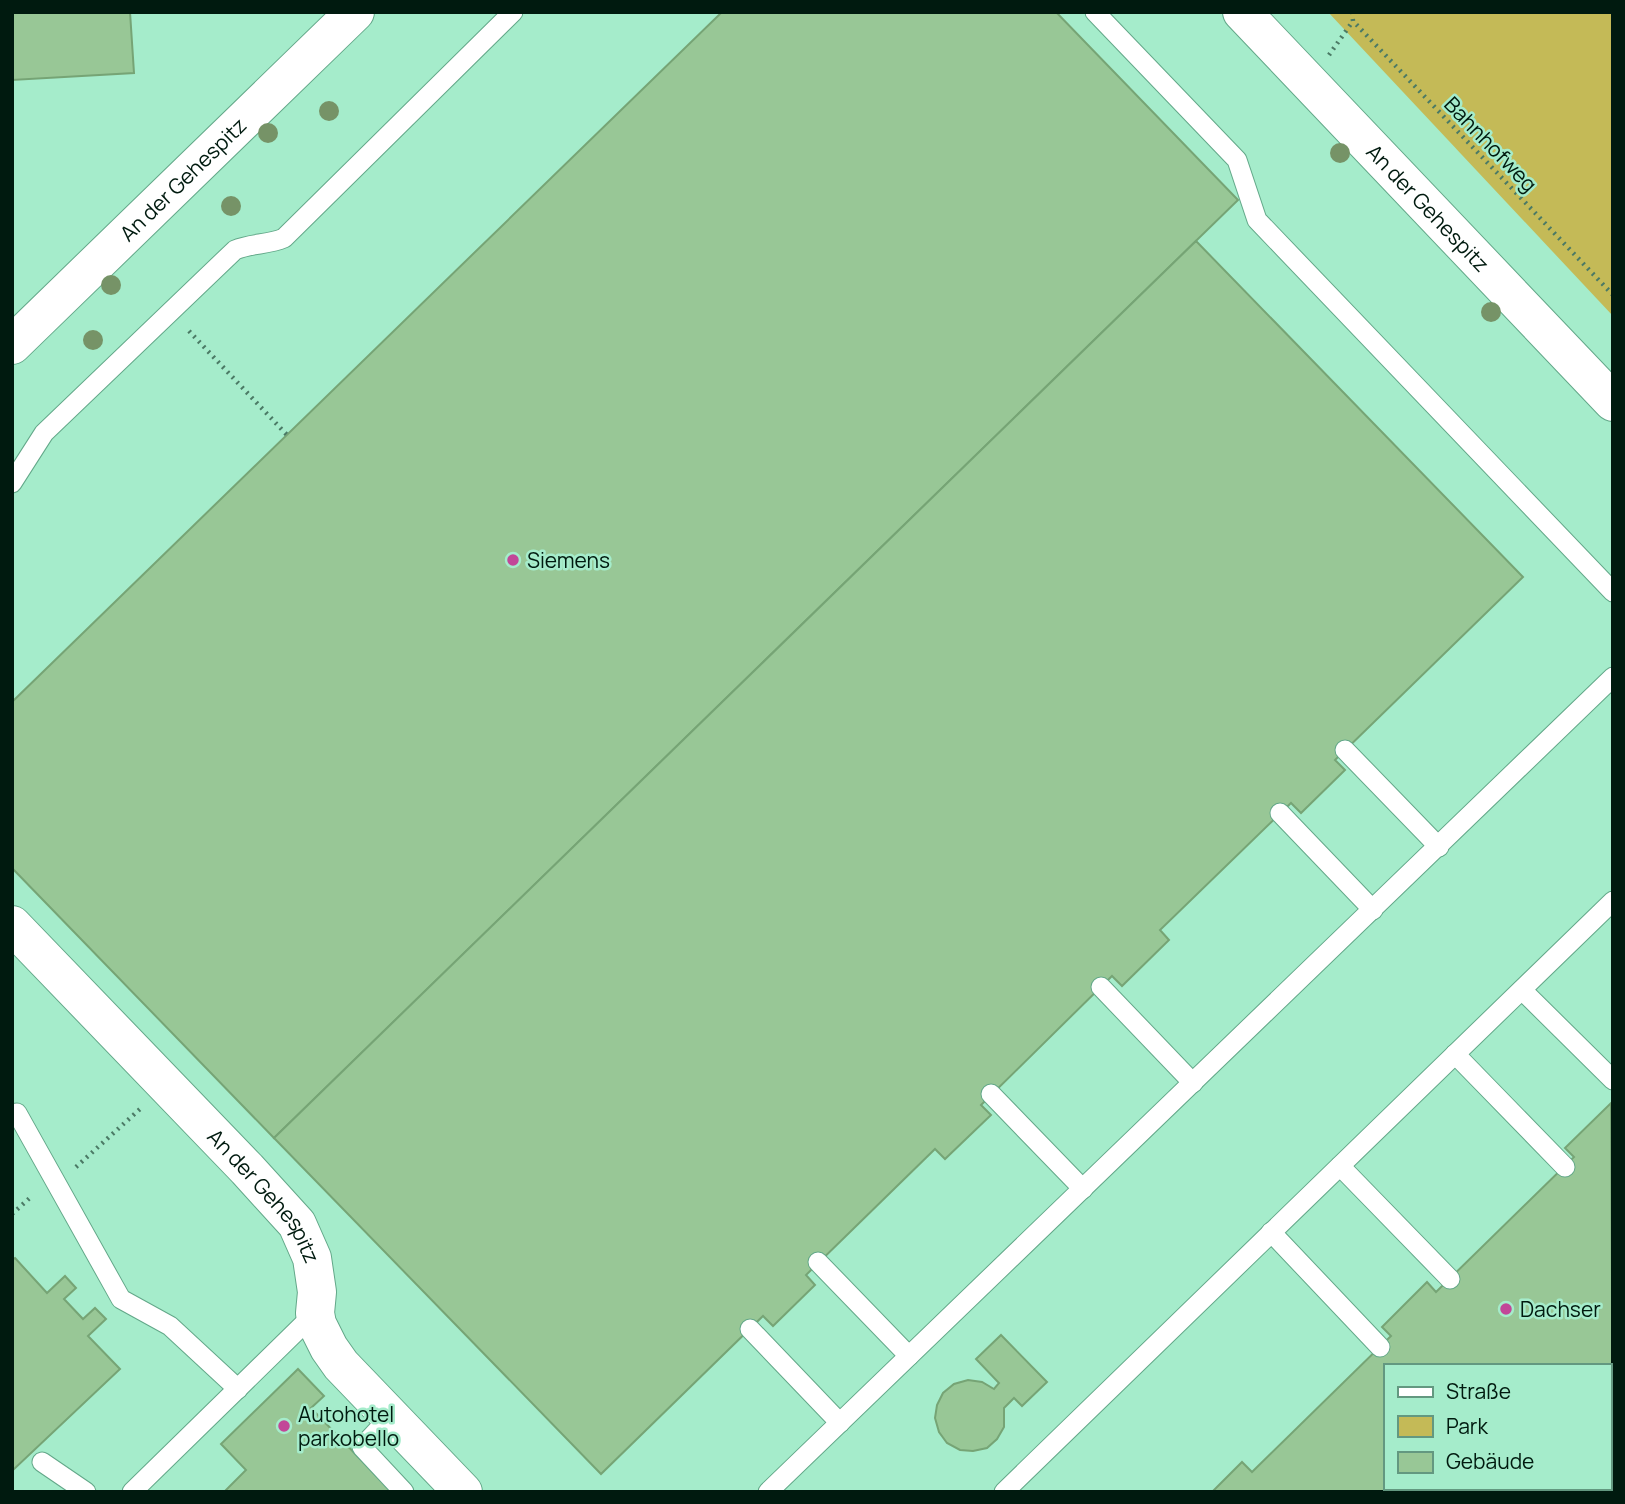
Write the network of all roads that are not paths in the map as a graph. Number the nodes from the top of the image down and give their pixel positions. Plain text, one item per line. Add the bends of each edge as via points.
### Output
1 (355, 12) edge
2 (1095, 12) edge
3 (1242, 12) edge
4 (508, 14) edge
5 (12, 345) edge
6 (1613, 402) edge
7 (12, 483) edge
8 (1613, 592) edge
9 (1613, 677) edge
10 (1345, 750) dead end
11 (1280, 813) dead end
12 (1438, 847) junction
13 (1613, 901) edge
14 (1373, 910) junction
15 (12, 925) edge
16 (1101, 987) dead end
17 (1522, 990) junction
18 (1455, 1054) junction
19 (1613, 1080) edge
20 (1193, 1083) junction
21 (991, 1094) dead end
22 (16, 1113) dead end
23 (1339, 1166) junction
24 (1564, 1167) dead end
25 (1083, 1189) junction
26 (1271, 1232) junction
27 (818, 1262) dead end
28 (1450, 1279) dead end
29 (315, 1313) junction
30 (750, 1329) dead end
31 (1380, 1347) dead end
32 (909, 1356) junction
33 (238, 1389) junction
34 (390, 1417) junction
35 (840, 1423) junction
36 (43, 1462) dead end
37 (86, 1492) edge
38 (132, 1492) edge
39 (404, 1492) edge
40 (463, 1492) edge
41 (768, 1492) edge
42 (1004, 1492) edge

1 - 5 street, An der Gehespitz
2 - 8 lane via 1237,160 1257,220
3 - 6 street, An der Gehespitz
4 - 7 lane via 284,238 236,250 44,433
9 - 12 lane
10 - 12 lane
11 - 14 lane
12 - 14 lane
13 - 17 lane
14 - 20 lane
15 - 29 street, An der Gehespitz via 302,1231 314,1267
16 - 20 lane
17 - 18 lane
17 - 19 lane
18 - 23 lane
18 - 24 lane
20 - 25 lane
21 - 25 lane
22 - 33 lane via 121,1299 170,1326
23 - 26 lane
23 - 28 lane
25 - 32 lane
26 - 31 lane
26 - 42 lane
27 - 32 lane
29 - 33 lane
29 - 34 street, An der Gehespitz via 334,1356
30 - 35 lane
32 - 35 lane
33 - 38 lane
34 - 39 lane via 358,1451
34 - 40 street, An der Gehespitz
35 - 41 lane
36 - 37 lane

